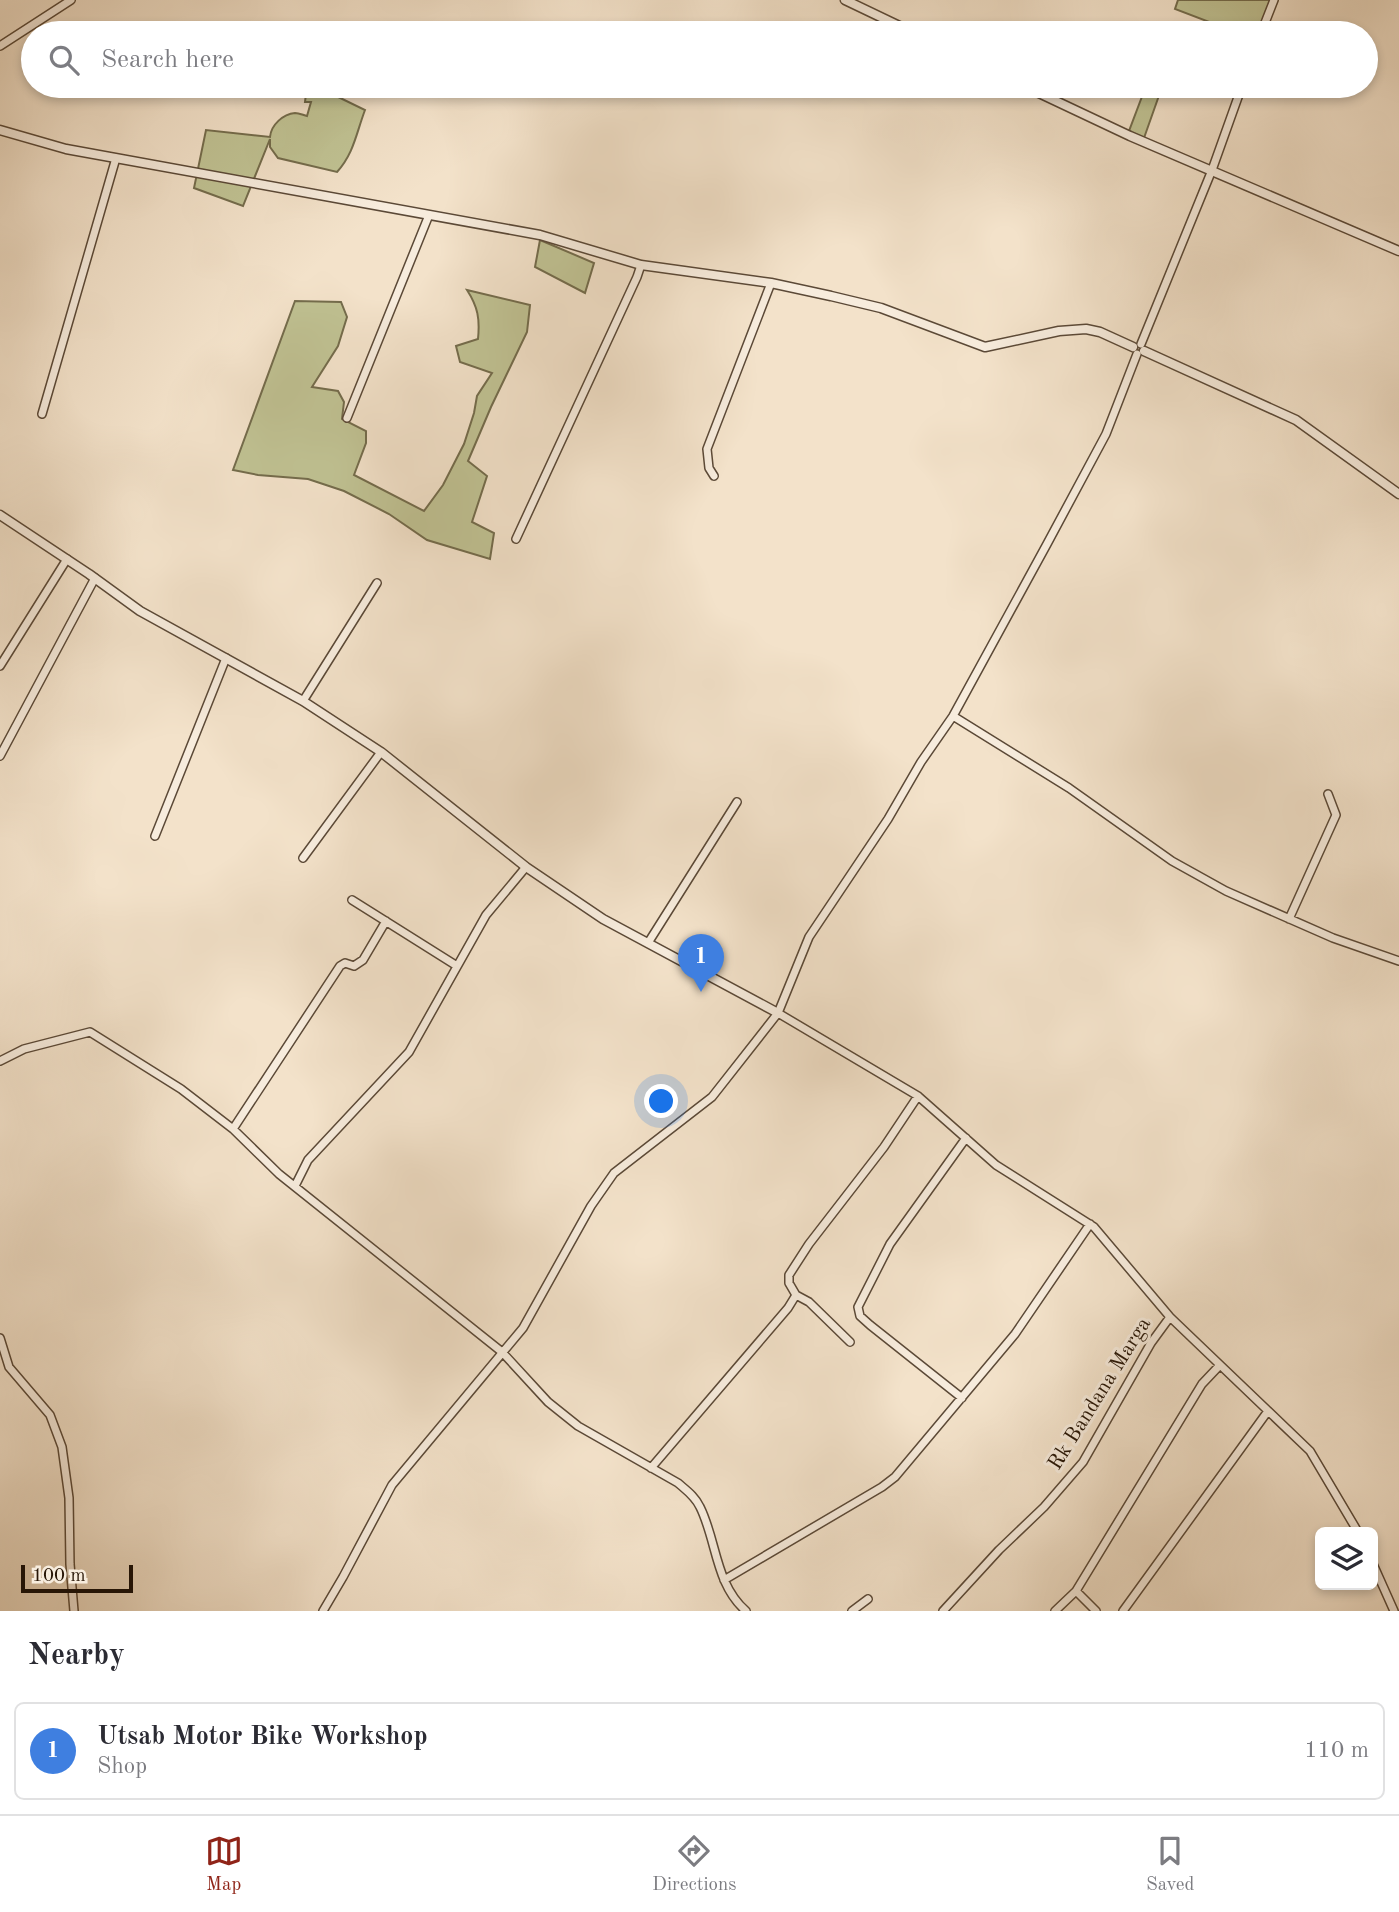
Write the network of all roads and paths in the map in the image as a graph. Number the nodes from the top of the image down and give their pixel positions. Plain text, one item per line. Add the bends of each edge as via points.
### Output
1 (71, 0) edge
2 (845, 0) edge
3 (1274, 0) edge
4 (39, 21) edge
5 (889, 21) edge
6 (1266, 21) edge
7 (21, 32) edge
8 (0, 46) edge
9 (1049, 98) edge
10 (1238, 98) edge
11 (0, 130) edge
12 (116, 158) junction
13 (1212, 170) junction
14 (429, 215) junction
15 (1399, 250) edge
16 (640, 265) junction
17 (771, 284) junction
18 (1139, 349) junction
19 (41, 414) dead end
20 (347, 418) dead end
21 (714, 476) dead end
22 (1399, 494) edge
23 (0, 515) edge
24 (516, 539) dead end
25 (67, 559) junction
26 (95, 578) junction
27 (377, 583) dead end
28 (226, 658) junction
29 (0, 666) edge
30 (303, 701) junction
31 (953, 716) junction
32 (381, 752) junction
33 (0, 756) edge
34 (1328, 794) dead end
35 (737, 802) dead end
36 (155, 836) dead end
37 (303, 858) dead end
38 (526, 867) junction
39 (352, 900) dead end
40 (1289, 919) junction
41 (386, 921) junction
42 (648, 943) junction
43 (1399, 961) edge
44 (457, 966) junction
45 (778, 1013) junction
46 (0, 1061) edge
47 (918, 1096) junction
48 (233, 1129) junction
49 (967, 1138) junction
50 (295, 1186) junction
51 (1090, 1224) junction
52 (796, 1295) junction
53 (1170, 1317) junction
54 (0, 1338) edge
55 (850, 1342) dead end
56 (502, 1352) junction
57 (1220, 1365) junction
58 (962, 1398) junction
59 (1268, 1411) junction
60 (650, 1468) junction
61 (1355, 1527) edge
62 (1378, 1575) edge
63 (724, 1580) junction
64 (1076, 1591) junction
65 (868, 1599) dead end
66 (74, 1611) edge
67 (323, 1611) edge
68 (746, 1611) edge
69 (852, 1611) edge
70 (943, 1611) edge
71 (1055, 1611) edge
72 (1096, 1611) edge
73 (1123, 1611) edge
74 (1394, 1611) edge

1 - 4 street
2 - 5 street
3 - 6 street
7 - 8 street
9 - 13 street
10 - 13 street
11 - 12 street
12 - 14 street
12 - 19 street
13 - 15 street
13 - 18 street
14 - 16 street via 540,235
14 - 20 street
16 - 17 street
16 - 24 street
17 - 18 street via 881,308 985,346 1086,329
17 - 21 street via 707,449
18 - 22 street via 1296,420
18 - 31 street via 1106,433
23 - 25 street
25 - 26 street
25 - 29 street
26 - 28 street via 140,611
26 - 33 street
27 - 30 street
28 - 30 street
28 - 36 street
30 - 32 street
31 - 40 street via 1069,788 1172,861
31 - 45 street via 809,937
32 - 37 street
32 - 38 street
34 - 40 street via 1336,815
35 - 42 street
38 - 42 street
38 - 44 street via 486,915
39 - 41 street
40 - 43 street
41 - 44 street
41 - 48 street via 363,960 354,967 340,966
42 - 45 street
44 - 50 street via 409,1052 309,1160
45 - 47 street
45 - 56 street via 712,1097 614,1173 523,1328
46 - 48 street via 24,1048 90,1032 181,1089
47 - 49 street
47 - 52 street via 789,1275
48 - 50 street
49 - 51 street via 996,1164
49 - 58 street via 891,1244 858,1307 870,1325
50 - 56 street
51 - 53 street
51 - 58 street via 1015,1334
52 - 55 street
52 - 60 street
53 - 57 street
53 - 70 street, Rk Bandana Marga via 1083,1462
54 - 66 street via 9,1367 50,1415 62,1447
56 - 60 street via 548,1402 578,1426
56 - 67 street via 392,1485
57 - 59 street
57 - 64 street via 1202,1384
58 - 63 street via 882,1487
59 - 61 street via 1318,1462
59 - 73 street
60 - 63 street via 678,1483 700,1507
62 - 74 street
63 - 68 street
64 - 71 street
64 - 72 street
65 - 69 street

